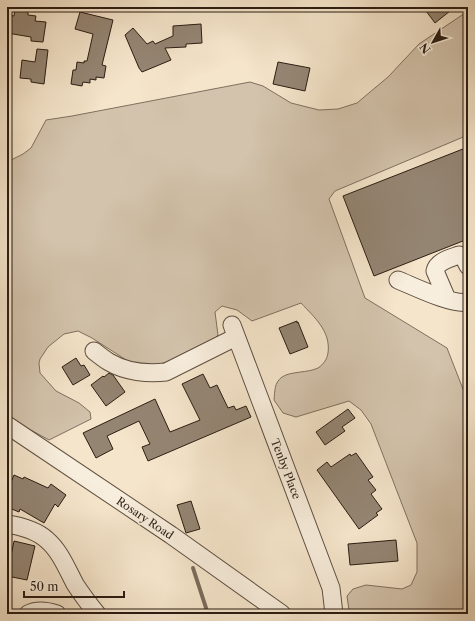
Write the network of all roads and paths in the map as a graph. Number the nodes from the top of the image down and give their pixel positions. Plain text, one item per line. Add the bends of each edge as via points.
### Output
1 (468, 266) edge
2 (398, 280) dead end
3 (447, 299) junction
4 (468, 302) edge
5 (94, 351) dead end
6 (7, 425) edge
7 (7, 524) edge
8 (89, 612) edge
9 (28, 614) edge
10 (57, 614) edge
11 (282, 614) edge
12 (334, 614) edge

1 - 3 street via 459,255 436,267 435,271
2 - 3 street
3 - 4 street
5 - 12 street, Tenby Place via 110,363 137,371 166,372 234,331 331,588
6 - 11 street, Rosary Road
7 - 8 street via 21,526 47,540 59,555
9 - 10 street via 34,611

